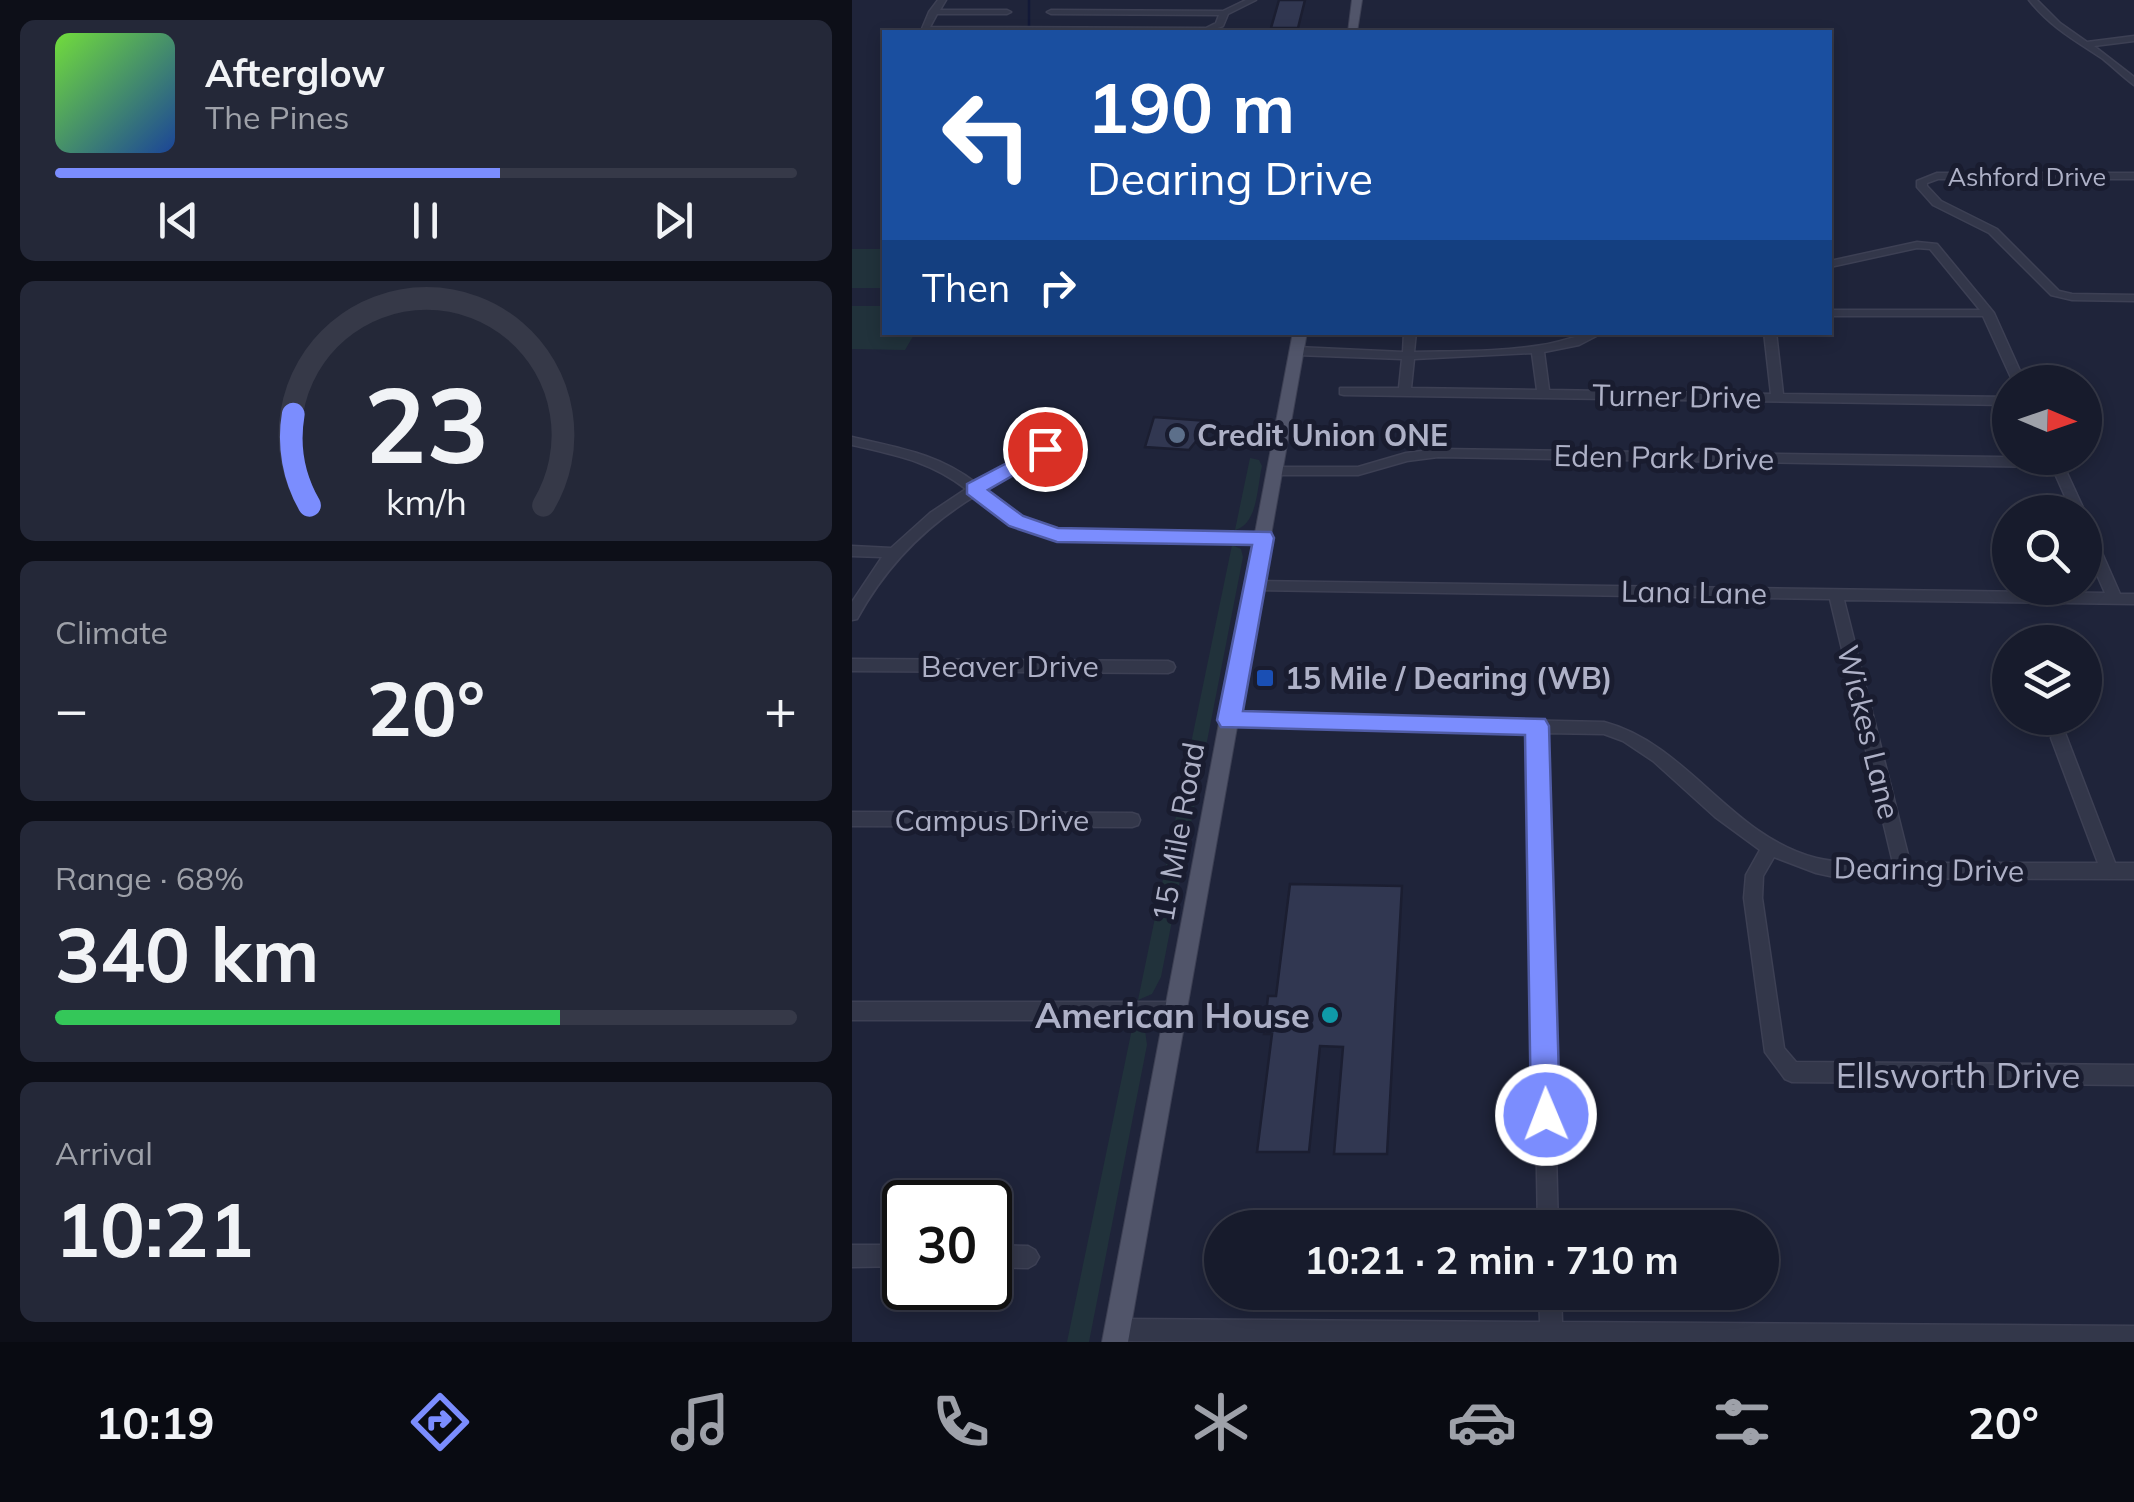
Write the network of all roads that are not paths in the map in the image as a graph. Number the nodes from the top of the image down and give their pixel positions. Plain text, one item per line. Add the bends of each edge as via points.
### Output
1 (942, 0) edge
2 (1099, 0) edge
3 (1252, 0) edge
4 (1357, 0) edge
5 (2032, 0) edge
6 (933, 12) junction
7 (1007, 12) dead end
8 (1051, 12) dead end
9 (1092, 12) junction
10 (1224, 13) junction
11 (1352, 30) edge
12 (2134, 38) edge
13 (2083, 45) junction
14 (2134, 82) edge
15 (2134, 176) edge
16 (1835, 263) edge
17 (2134, 298) edge
18 (1832, 313) edge
19 (1988, 313) junction
20 (1410, 335) edge
21 (1594, 335) edge
22 (1770, 335) edge
23 (1298, 342) edge
24 (1408, 352) junction
25 (1538, 352) junction
26 (2011, 365) edge
27 (1344, 391) dead end
28 (1405, 392) junction
29 (1544, 394) junction
30 (1778, 398) junction
31 (1992, 401) edge
32 (852, 441) edge
33 (1045, 449) dead end
34 (1992, 459) edge
35 (1275, 471) junction
36 (974, 489) junction
37 (1264, 538) junction
38 (852, 551) edge
39 (890, 552) junction
40 (2102, 569) edge
41 (1256, 585) junction
42 (1836, 594) junction
43 (2115, 598) junction
44 (2134, 599) edge
45 (852, 615) edge
46 (852, 665) edge
47 (1168, 666) dead end
48 (1229, 720) junction
49 (1537, 726) junction
50 (2058, 738) dead end
51 (852, 819) edge
52 (1132, 820) dead end
53 (1770, 849) junction
54 (1903, 870) junction
55 (2108, 871) junction
56 (2134, 871) edge
57 (852, 1011) edge
58 (1176, 1011) junction
59 (2134, 1075) edge
60 (1548, 1210) edge
61 (852, 1256) edge
62 (882, 1256) edge
63 (1012, 1256) edge
64 (1028, 1256) dead end
65 (1550, 1310) edge
66 (1551, 1334) junction
67 (1116, 1336) edge
68 (2134, 1337) edge
69 (1892, 1339) edge

1 - 6 street
2 - 9 street
3 - 10 street
4 - 11 main road
5 - 13 street via 2056,28
6 - 7 street
6 - 10 street via 924,29 1206,30 1220,24
8 - 9 street
9 - 10 street
12 - 13 street
13 - 14 street
15 - 17 street, Ashford Drive via 1922,180 1931,199 1994,231 2055,292
16 - 19 street via 1928,244
18 - 19 street
19 - 26 street
20 - 24 street
21 - 25 street
22 - 30 street
23 - 24 street
23 - 35 main road, 15 Mile Road
24 - 25 street
24 - 28 street
25 - 29 street
27 - 28 street, Turner Drive
28 - 29 street, Turner Drive
29 - 30 street, Turner Drive
30 - 31 street, Turner Drive
32 - 36 street via 925,458
33 - 36 street
34 - 35 street, Eden Park Drive via 1438,454 1358,471
35 - 37 main road, 15 Mile Road
36 - 37 street via 1016,521 1057,535
36 - 39 street
37 - 41 main road, 15 Mile Road
38 - 39 street
39 - 45 street
40 - 43 street
41 - 42 street, Lana Lane
41 - 48 main road, 15 Mile Road
42 - 43 street, Lana Lane
42 - 54 street, Wickes Lane
43 - 44 street, Lana Lane
46 - 47 street, Beaver Drive
48 - 49 street, Dearing Drive
48 - 58 main road, 15 Mile Road
49 - 53 street, Dearing Drive via 1627,734
49 - 60 street
50 - 55 street
51 - 52 street, Campus Drive
53 - 54 street, Dearing Drive via 1821,868
53 - 59 street, Ellsworth Drive via 1755,876 1753,898 1775,1052 1785,1068 1800,1074
54 - 55 street, Dearing Drive
55 - 56 street, Dearing Drive
57 - 58 street
58 - 67 main road, 15 Mile Road
61 - 62 street
63 - 64 street
65 - 66 street
66 - 67 street
66 - 69 street
68 - 69 street

